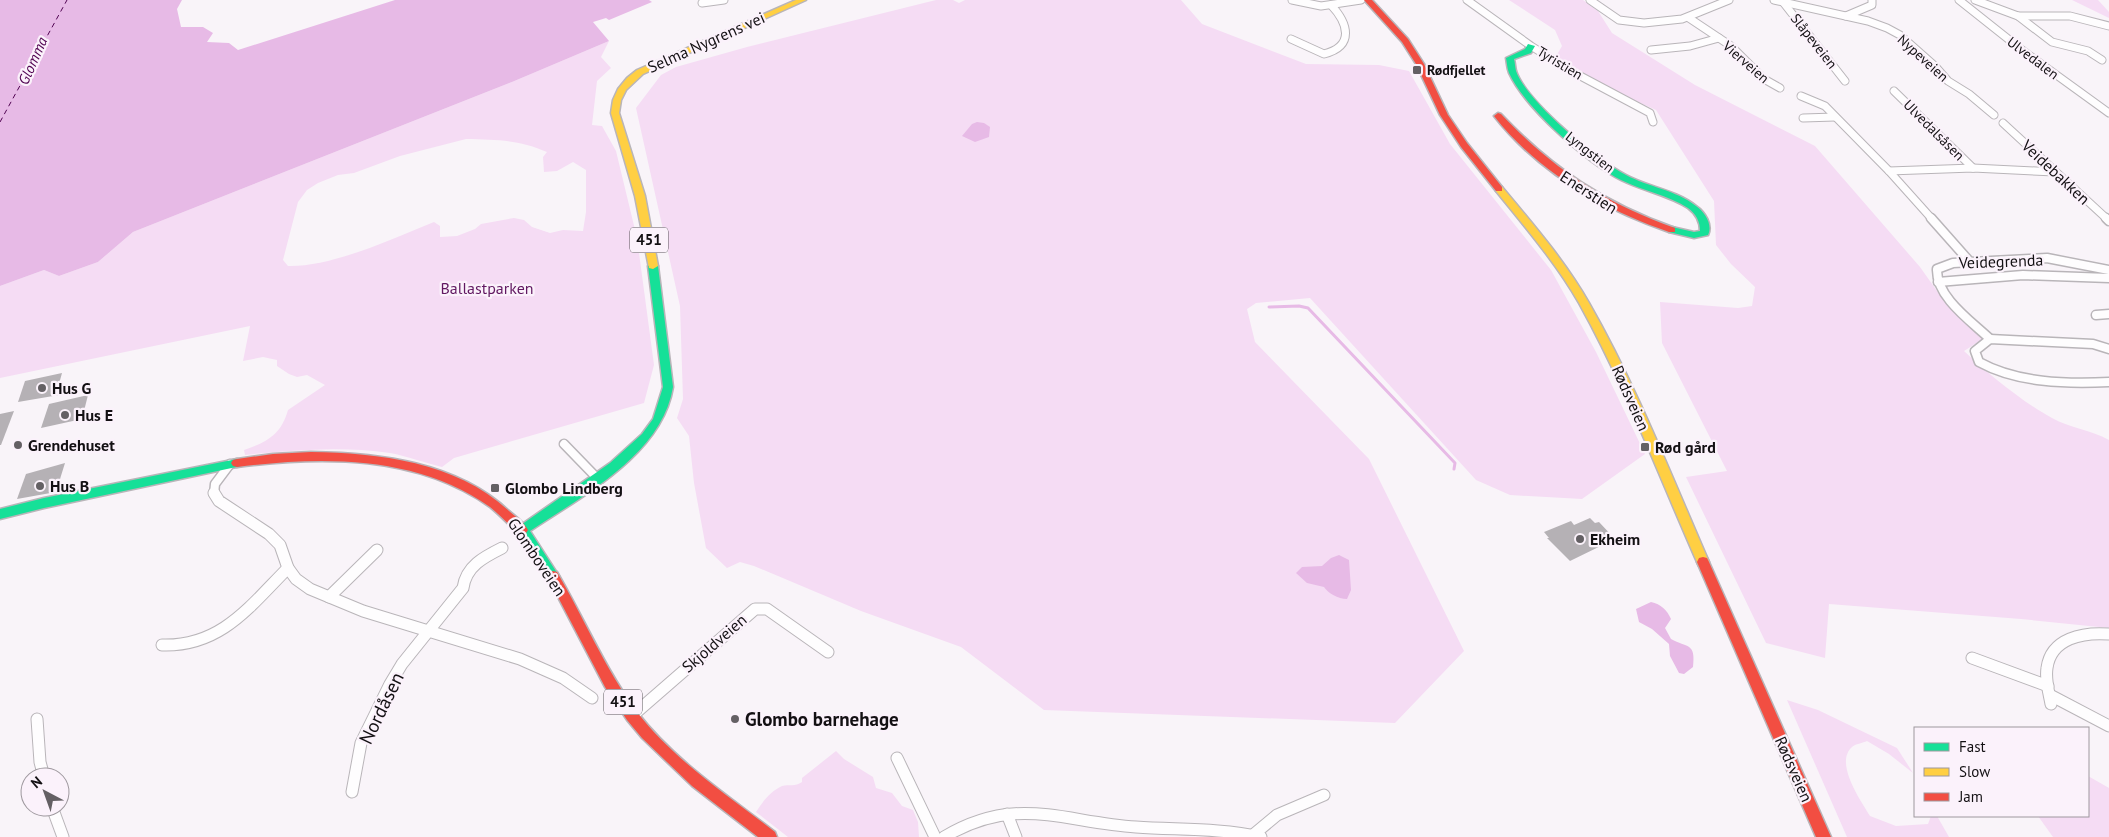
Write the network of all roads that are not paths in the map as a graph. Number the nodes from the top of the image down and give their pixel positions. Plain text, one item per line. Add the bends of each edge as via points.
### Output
1 (724, 0) edge
2 (802, 0) edge
3 (1292, 0) edge
4 (1361, 0) edge
5 (1368, 0) edge
6 (1467, 0) edge
7 (1590, 0) edge
8 (1729, 0) edge
9 (1774, 0) edge
10 (1872, 0) edge
11 (1959, 0) edge
12 (1964, 0) edge
13 (1975, 0) edge
14 (1783, 2) junction
15 (702, 3) dead end
16 (1331, 5) junction
17 (1846, 16) junction
18 (2018, 16) junction
19 (1689, 18) junction
20 (2109, 26) edge
21 (1291, 38) dead end
22 (1719, 38) junction
23 (1531, 46) junction
24 (1652, 50) dead end
25 (2102, 60) dead end
26 (1845, 81) dead end
27 (1780, 88) dead end
28 (1894, 91) dead end
29 (1801, 96) dead end
30 (2109, 113) edge
31 (1994, 115) dead end
32 (1498, 116) dead end
33 (1835, 116) junction
34 (1804, 118) dead end
35 (1653, 122) dead end
36 (2003, 123) dead end
37 (1974, 168) junction
38 (1889, 170) junction
39 (2055, 172) junction
40 (2109, 222) edge
41 (1700, 236) joint
42 (1970, 262) junction
43 (2109, 270) edge
44 (2109, 278) edge
45 (1938, 282) junction
46 (2109, 314) edge
47 (2096, 315) dead end
48 (1990, 339) junction
49 (2109, 349) edge
50 (2109, 382) edge
51 (564, 444) dead end
52 (230, 464) junction
53 (597, 478) junction
54 (0, 514) edge
55 (522, 530) junction
56 (502, 548) dead end
57 (377, 550) dead end
58 (288, 568) junction
59 (328, 596) junction
60 (427, 632) junction
61 (2109, 634) edge
62 (162, 646) dead end
63 (828, 652) dead end
64 (1972, 658) dead end
65 (2049, 695) junction
66 (592, 698) dead end
67 (632, 716) junction
68 (37, 719) dead end
69 (2109, 726) edge
70 (897, 758) dead end
71 (41, 767) edge
72 (352, 792) dead end
73 (1324, 795) dead end
74 (1007, 814) junction
75 (56, 817) edge
76 (1257, 836) edge
77 (63, 837) edge
78 (770, 837) edge
79 (935, 837) edge
80 (944, 837) edge
81 (1016, 837) edge
82 (1824, 837) edge

1 - 15 street
2 - 53 street, Selma Nygrens vei / 451 via 657,62 631,78 619,92 615,113 640,196 651,249 668,387 665,405 655,425 627,456
3 - 16 street
4 - 16 street
5 - 82 street, Rødsveien via 1405,41 1420,64 1444,115 1464,145 1558,262 1584,303 1622,378
6 - 23 street, Tyristien
7 - 19 street via 1624,21 1660,22
8 - 19 street
9 - 14 street
10 - 17 street via 1868,8
11 - 12 street
11 - 30 street, Ulvedalen
13 - 18 street
14 - 17 street
14 - 26 street, Slåpeveien
16 - 21 street via 1341,16 1347,31 1342,42 1324,54
17 - 31 street, Nypeveien via 1900,35 1948,81
18 - 20 street via 2070,16
18 - 25 street via 2046,40 2088,51
19 - 22 street, Vierveien
22 - 24 street via 1690,46
22 - 27 street, Vierveien via 1764,79
23 - 35 street, Tyristien via 1650,113
23 - 41 street, Lyngstien via 1528,51 1510,58 1512,72 1519,84 1566,134 1609,169 1680,200 1696,211 1706,228
28 - 37 street, Ulvedalsåsen
29 - 33 street via 1825,106
32 - 41 street, Enerstien via 1538,157 1604,203 1649,224
33 - 34 street
33 - 38 street
36 - 39 street, Veidebakken
37 - 38 street, Ulvedalsåsen
37 - 39 street, Ulvedalsåsen
38 - 42 street
39 - 40 street, Veidebakken
42 - 43 street, Veidegrenda via 2047,258
42 - 45 street, Veidegrenda via 1937,269
44 - 45 street, Veidegrenda via 2023,274
45 - 48 street, Veidegrenda via 1948,298
46 - 47 street
48 - 49 street via 2093,344
48 - 50 street via 1975,351 1976,357 1983,365 1998,372 2023,378
51 - 53 street
52 - 54 street, Glomboveien
52 - 55 street, Glomboveien via 310,454 397,463 468,488 512,517
52 - 58 street via 216,484 214,495 269,534 280,545
53 - 55 street, Selma Nygrens vei / 451
55 - 67 street, Glomboveien / 451 via 564,594
56 - 60 street via 474,564 463,578 463,588
57 - 59 street
58 - 59 street via 296,580
58 - 62 street via 218,634 191,644
59 - 60 street
60 - 66 street via 520,659 563,678
60 - 72 street, Nordåsen via 390,684 361,743
61 - 65 street via 2072,636 2059,644 2050,655 2047,669
63 - 67 street, Skjoldveien via 767,609 755,609
64 - 65 street
65 - 69 street
67 - 78 street, Glomboveien / 451 via 695,778
68 - 71 street
70 - 79 street
73 - 76 street via 1277,815
74 - 76 street via 1042,814 1122,826
74 - 80 street via 971,823
74 - 81 street
75 - 77 street

